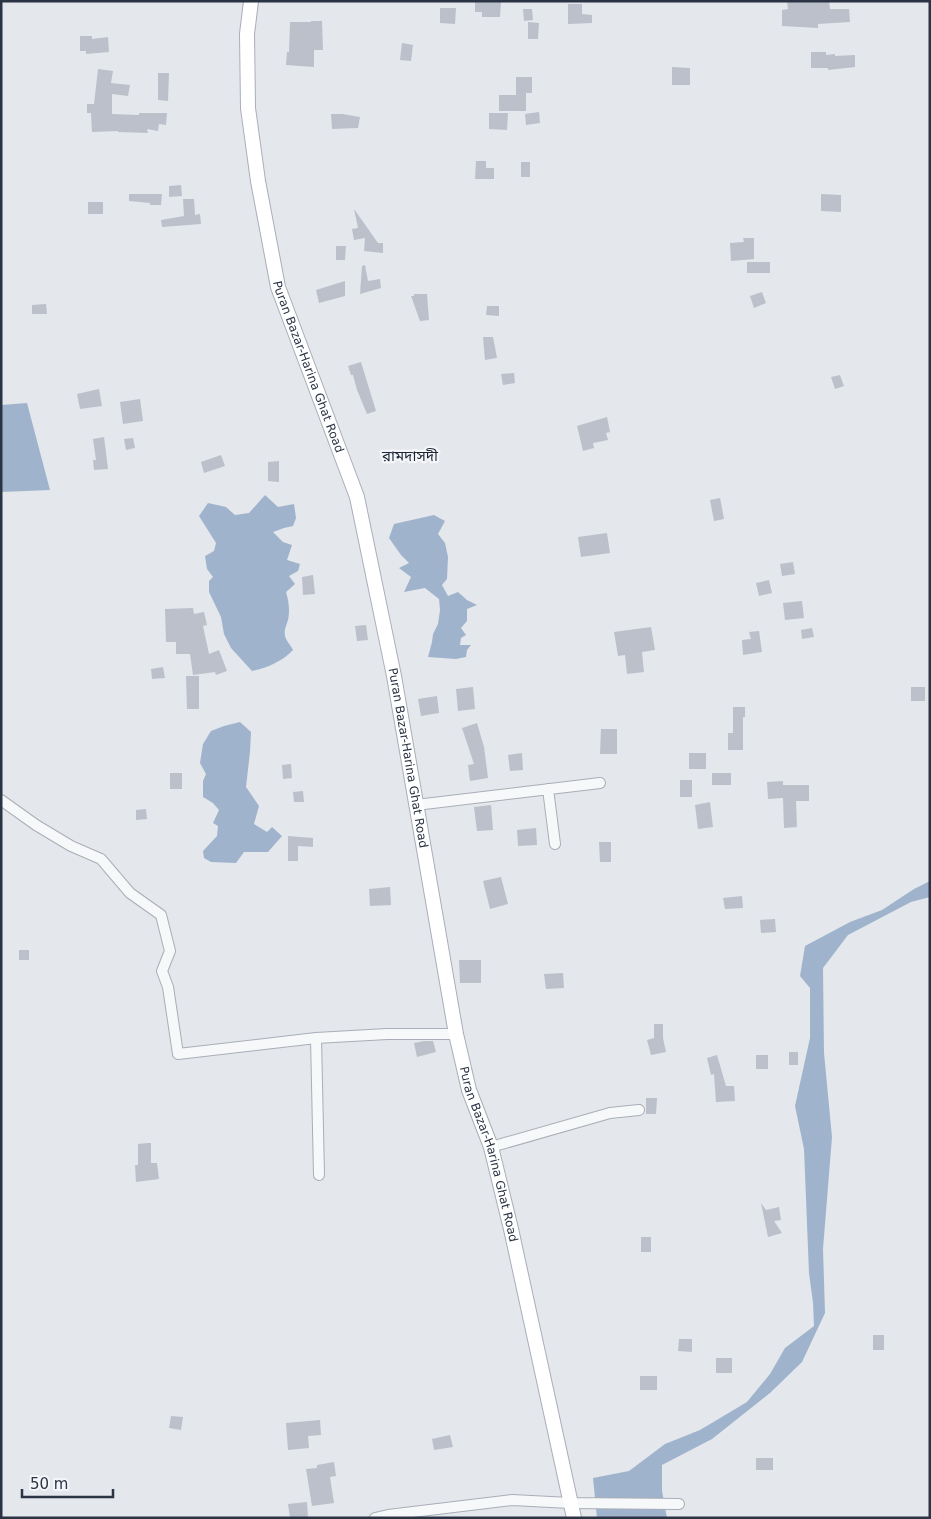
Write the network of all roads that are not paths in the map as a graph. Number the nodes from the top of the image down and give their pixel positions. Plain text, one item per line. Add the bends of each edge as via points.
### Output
1 (251, 1) edge
2 (600, 783) dead end
3 (548, 789) junction
4 (1, 800) edge
5 (416, 805) junction
6 (554, 844) dead end
7 (456, 1034) junction
8 (316, 1038) junction
9 (639, 1110) dead end
10 (490, 1148) junction
11 (319, 1175) dead end
12 (570, 1503) junction
13 (679, 1504) dead end
14 (375, 1518) edge
15 (574, 1518) edge

1 - 5 main road, Puran Bazar-Harina Ghat Road via 247,34 248,108 278,287 357,497 394,676
2 - 3 street
3 - 5 street
3 - 6 street
4 - 8 street via 71,846 101,859 130,893 160,915 170,951 162,971 168,987 178,1054
5 - 7 main road, Puran Bazar-Harina Ghat Road
7 - 8 street
7 - 10 main road, Puran Bazar-Harina Ghat Road via 468,1090
8 - 11 street
9 - 10 street via 610,1113
10 - 12 main road, Puran Bazar-Harina Ghat Road via 511,1229
12 - 13 street
12 - 14 street via 512,1500
12 - 15 main road, Puran Bazar-Harina Ghat Road

